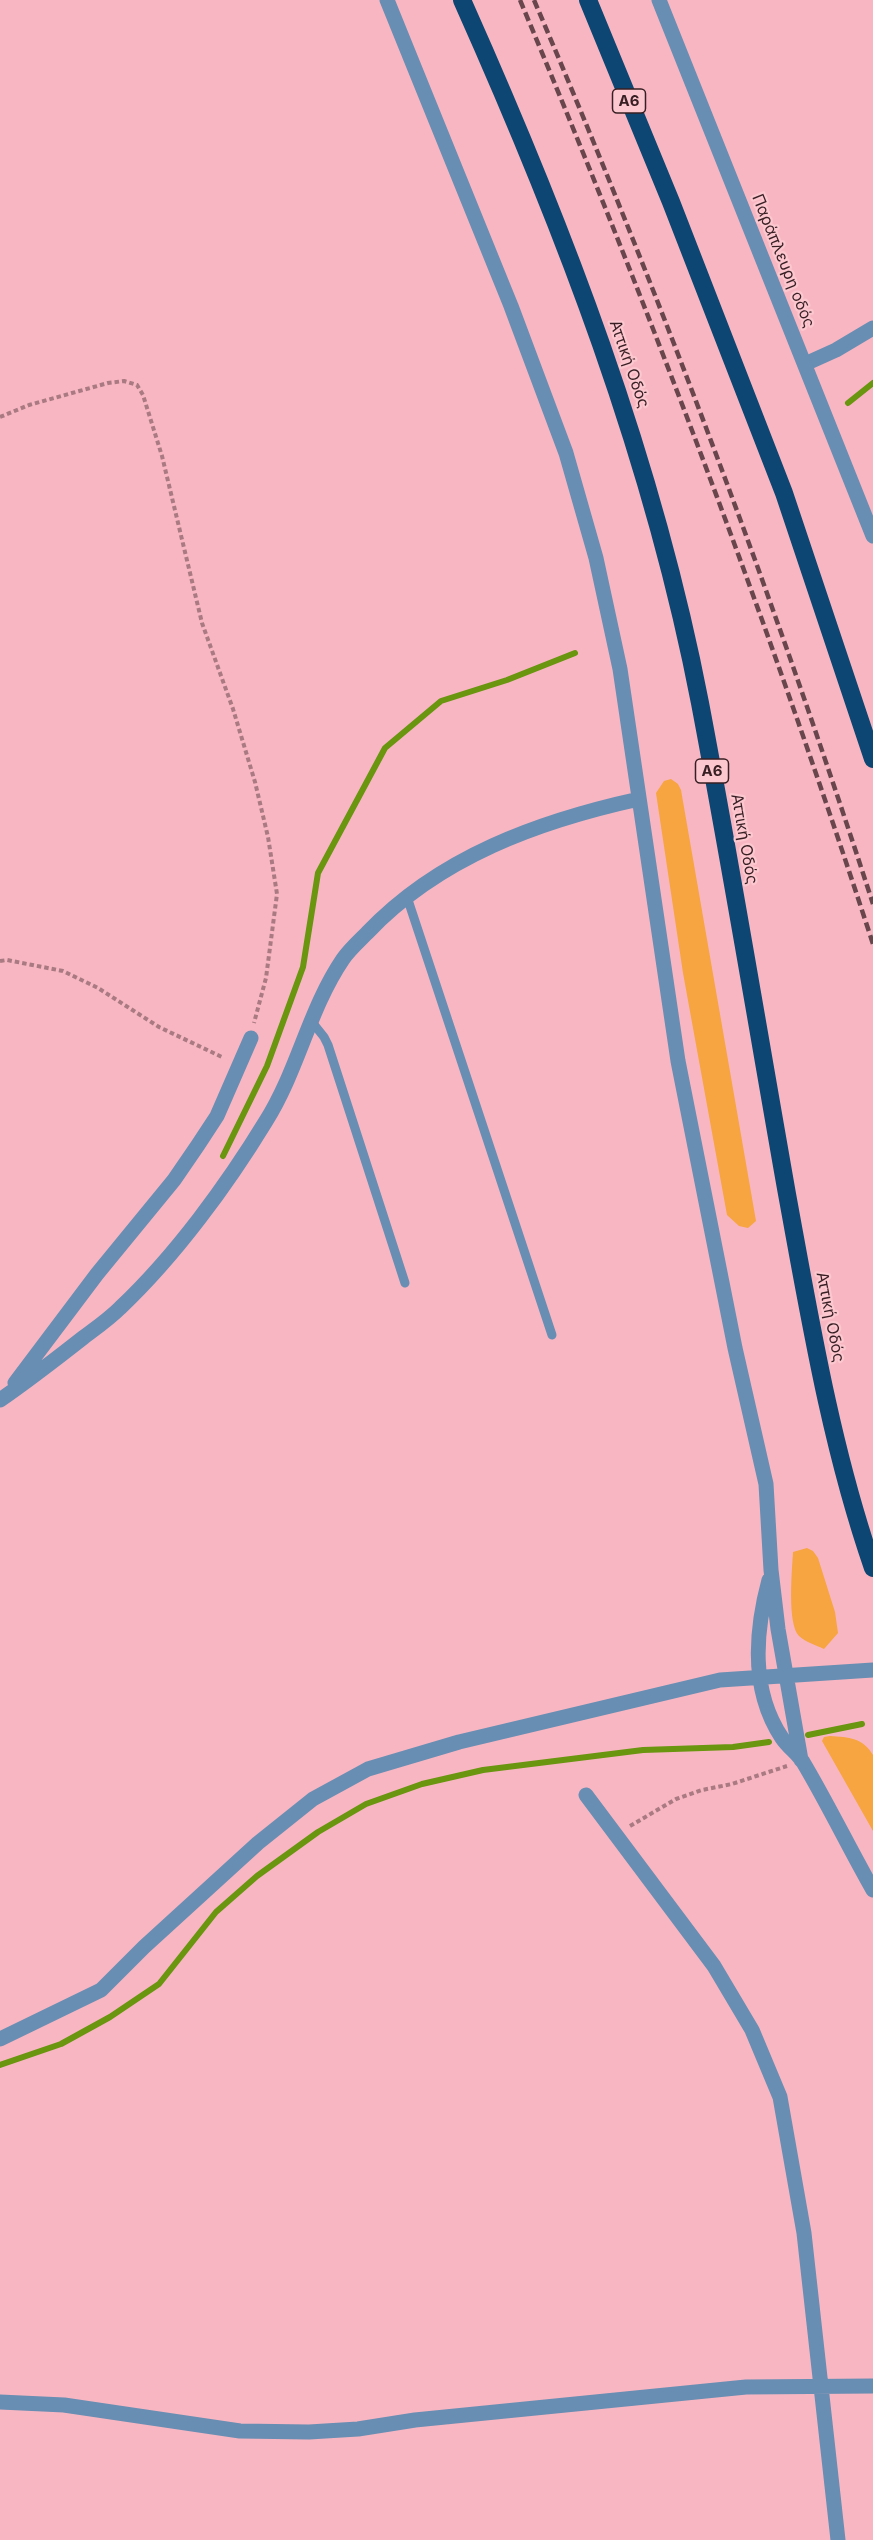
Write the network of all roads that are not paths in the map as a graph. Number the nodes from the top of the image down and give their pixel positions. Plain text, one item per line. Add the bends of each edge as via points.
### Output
1 (387, 0) edge
2 (462, 0) edge
3 (588, 0) edge
4 (659, 0) edge
5 (873, 328) edge
6 (805, 364) junction
7 (873, 536) edge
8 (873, 759) edge
9 (639, 800) junction
10 (407, 897) junction
11 (312, 1022) junction
12 (251, 1038) road end
13 (405, 1283) dead end
14 (552, 1335) dead end
15 (3, 1398) edge
16 (873, 1568) edge
17 (771, 1570) junction
18 (873, 1670) edge
19 (760, 1676) junction
20 (785, 1676) junction
21 (801, 1760) junction
22 (586, 1795) dead end
23 (873, 1890) edge
24 (0, 2040) edge
25 (821, 2385) junction
26 (873, 2386) edge
27 (0, 2402) edge
28 (838, 2540) edge

1 - 9 street via 566,453 596,558 621,669
2 - 16 highway, Αττική Οδός / Α6 via 597,331 649,492 699,699 830,1417
3 - 8 highway, Α6 via 784,493
4 - 6 street, Παράπλευρη οδός
5 - 6 street
6 - 7 street, Παράπλευρη οδός
9 - 10 street via 582,813 493,844
9 - 17 street via 678,1061 766,1484
10 - 11 street via 343,958
10 - 14 lane
11 - 13 lane via 327,1045
11 - 15 street via 268,1118 232,1174 177,1245 120,1309
12 - 15 street via 217,1116 174,1180
17 - 19 street via 757,1640
17 - 20 street
18 - 20 street
19 - 20 street
19 - 21 street via 769,1713 782,1739
19 - 24 street via 664,1692 459,1742 368,1769 313,1799 258,1843 101,1990
20 - 21 street
21 - 23 street
22 - 25 street via 714,1966 752,2030 780,2097 804,2233
25 - 26 street
25 - 27 street via 676,2392 309,2432 240,2432 64,2405
25 - 28 street

